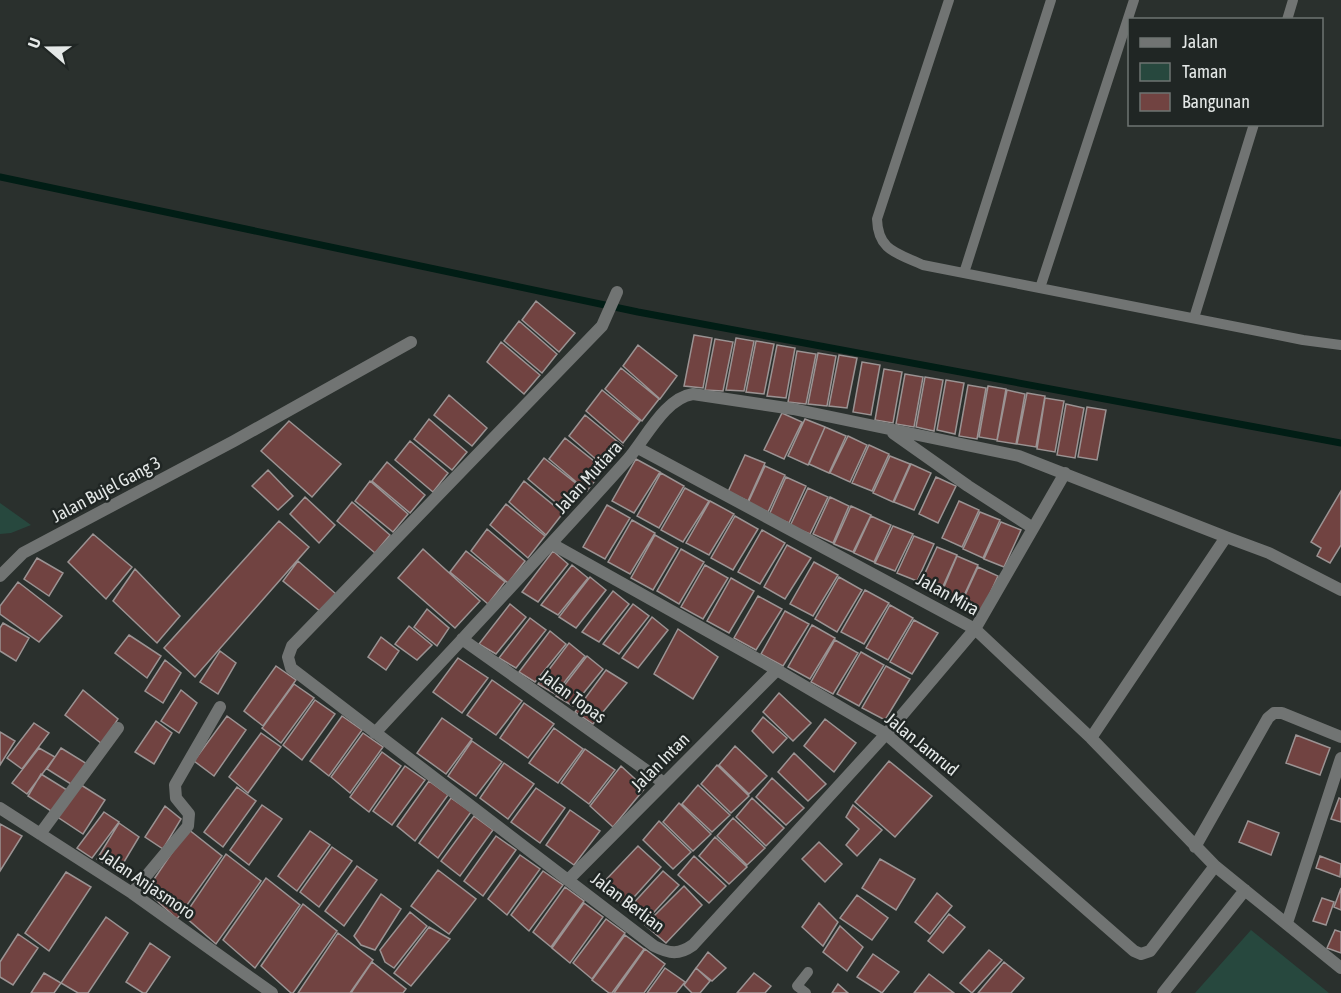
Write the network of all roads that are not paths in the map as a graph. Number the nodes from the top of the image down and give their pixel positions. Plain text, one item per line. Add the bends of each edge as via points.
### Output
1 (949, 0) edge
2 (1051, 0) edge
3 (1134, 0) edge
4 (1293, 0) edge
5 (1128, 18) edge
6 (1128, 18) edge
7 (1288, 18) edge
8 (1253, 126) edge
9 (964, 273) junction
10 (1040, 288) junction
11 (616, 294) dead end
12 (1194, 318) junction
13 (411, 342) dead end
14 (1341, 345) edge
15 (888, 429) junction
16 (638, 448) junction
17 (1065, 473) junction
18 (1033, 528) junction
19 (1226, 537) junction
20 (552, 544) junction
21 (0, 576) edge
22 (1341, 590) edge
23 (975, 628) junction
24 (462, 639) junction
25 (777, 670) junction
26 (220, 707) dead end
27 (118, 728) dead end
28 (375, 733) junction
29 (886, 734) junction
30 (1341, 737) edge
31 (1091, 738) junction
32 (1341, 758) edge
33 (664, 783) junction
34 (0, 808) edge
35 (40, 834) junction
36 (1195, 848) junction
37 (1215, 866) junction
38 (569, 879) junction
39 (1245, 890) junction
40 (132, 893) junction
41 (1287, 923) junction
42 (1341, 968) edge
43 (808, 972) dead end
44 (272, 993) edge
45 (806, 993) edge
46 (1163, 993) edge

1 - 9 lane via 877,219 877,233 890,249 923,265
2 - 9 lane
3 - 5 lane
4 - 7 lane
6 - 10 lane
8 - 12 lane
9 - 10 lane
10 - 12 lane
11 - 28 street, Jalan Berlian via 602,326 292,646 288,657 291,668
12 - 14 lane
13 - 21 street, Jalan Bujel Gang 3 via 23,554
15 - 16 street, Jalan Mutiara via 693,394 669,405
15 - 17 street, Jalan Mutiara via 1019,456
15 - 18 street, Jalan Mutiara
16 - 20 street, Jalan Mutiara
16 - 23 street, Jalan Mira
17 - 18 street
17 - 19 street, Jalan Mutiara
18 - 23 street
19 - 22 street, Jalan Mutiara via 1269,553
19 - 31 street
20 - 24 street, Jalan Mutiara
20 - 25 street, Jalan Jamrud
23 - 29 street
23 - 31 street, Jalan Mira
24 - 28 street, Jalan Mutiara
24 - 33 street, Jalan Topas
25 - 29 street, Jalan Jamrud
25 - 33 street, Jalan Intan
26 - 40 street via 175,785 176,798 189,814 188,826
27 - 35 street
28 - 38 street, Jalan Berlian
29 - 37 street, Jalan Jamrud via 1141,954 1150,951
29 - 38 street, Jalan Berlian via 684,952 675,954 654,946
30 - 36 street via 1274,713
31 - 36 street, Jalan Mira
32 - 41 street
33 - 38 street, Jalan Intan
34 - 35 street, Jalan Anjasmoro
35 - 40 street, Jalan Anjasmoro
36 - 37 street, Jalan Mira
37 - 39 street, Jalan Mira
39 - 41 street, Jalan Mira
39 - 46 street
40 - 44 street, Jalan Anjasmoro
41 - 42 street, Jalan Mira
43 - 45 lane via 797,986

